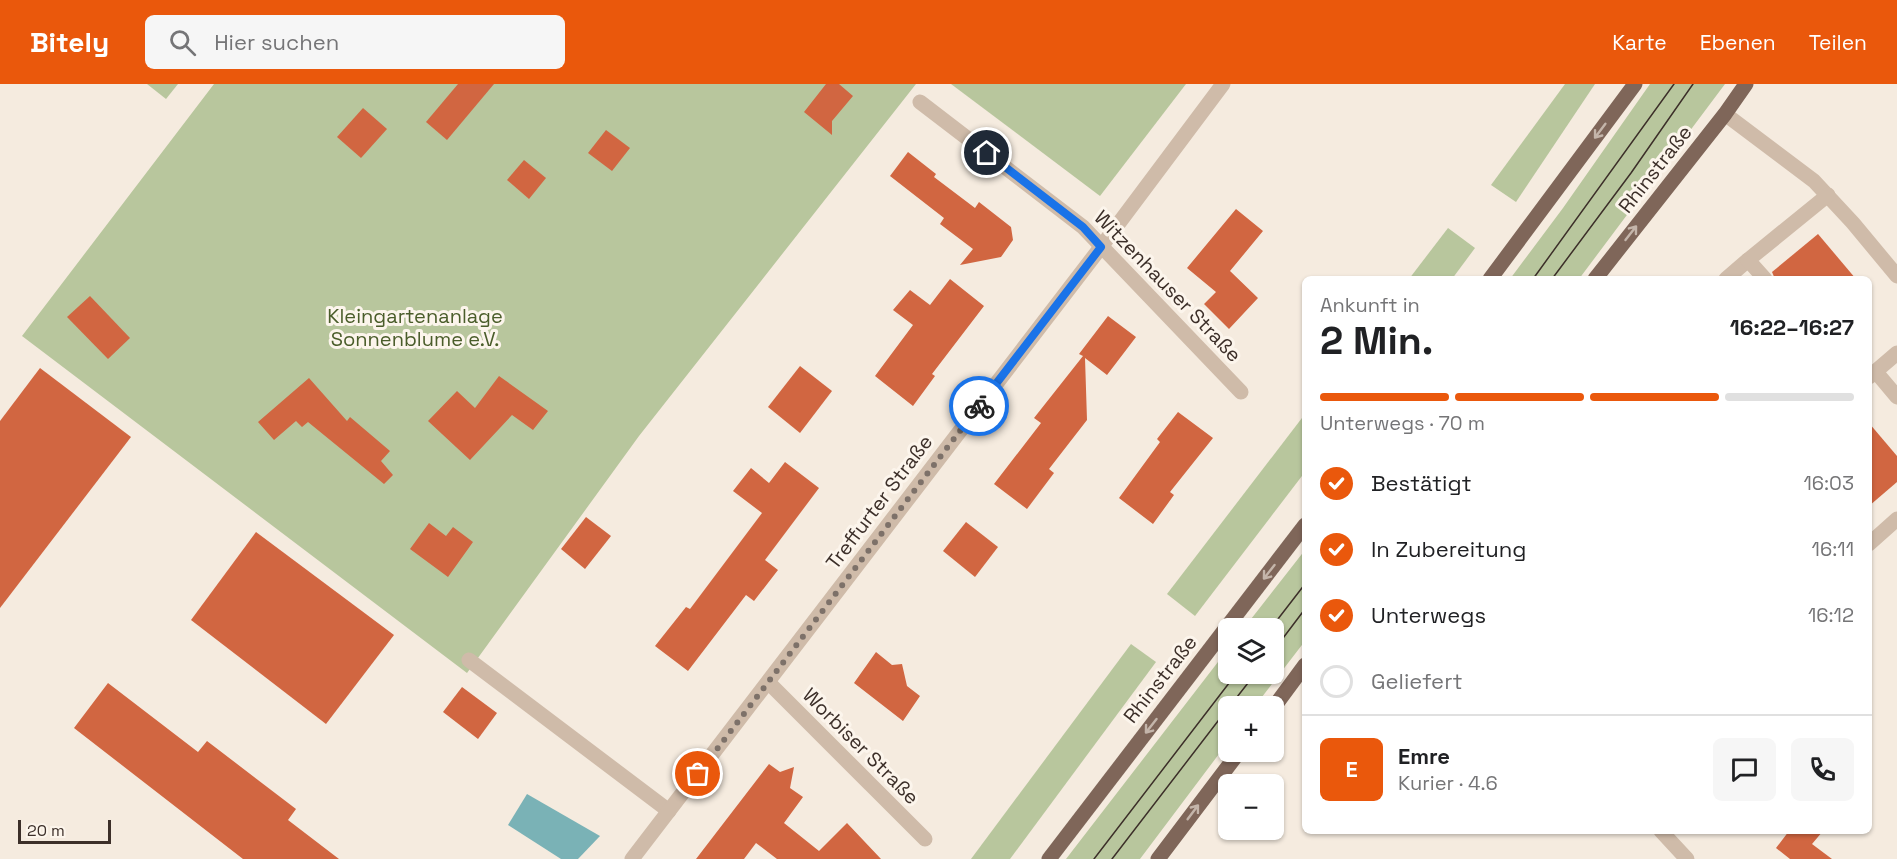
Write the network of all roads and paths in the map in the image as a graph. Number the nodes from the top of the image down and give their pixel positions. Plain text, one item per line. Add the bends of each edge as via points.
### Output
1 (1223, 84) edge
2 (1635, 84) edge
3 (1746, 84) edge
4 (920, 102) dead end
5 (1725, 114) junction
6 (1828, 195) junction
7 (1101, 247) junction
8 (1748, 260) junction
9 (1492, 276) edge
10 (1597, 276) edge
11 (1729, 276) edge
12 (1762, 276) edge
13 (1897, 276) edge
14 (1897, 353) edge
15 (1872, 374) edge
16 (1241, 392) dead end
17 (1897, 397) edge
18 (1897, 519) edge
19 (1302, 529) edge
20 (1872, 541) edge
21 (468, 660) dead end
22 (1302, 669) edge
23 (768, 682) junction
24 (1282, 696) edge
25 (1231, 762) edge
26 (669, 811) junction
27 (1664, 834) edge
28 (925, 839) dead end
29 (632, 859) edge
30 (1049, 859) edge
31 (1158, 859) edge
32 (1687, 859) edge

1 - 7 street, Treffurter Straße
2 -> 9 main road
3 - 5 main road, Rhinstraße
4 - 7 street, Witzenhauser Straße via 1083,227
5 - 6 street
10 -> 5 main road, Rhinstraße
6 - 8 street
6 - 13 street
7 - 16 street, Witzenhauser Straße
7 - 23 street, Treffurter Straße
8 - 11 street
8 - 12 street
14 - 15 street
15 - 17 street
18 - 20 street
19 -> 30 main road, Rhinstraße
21 - 26 street
22 - 24 main road
23 - 26 street, Treffurter Straße
23 - 28 street, Worbiser Straße
31 -> 25 main road
26 - 29 street, Treffurter Straße
27 - 32 street

